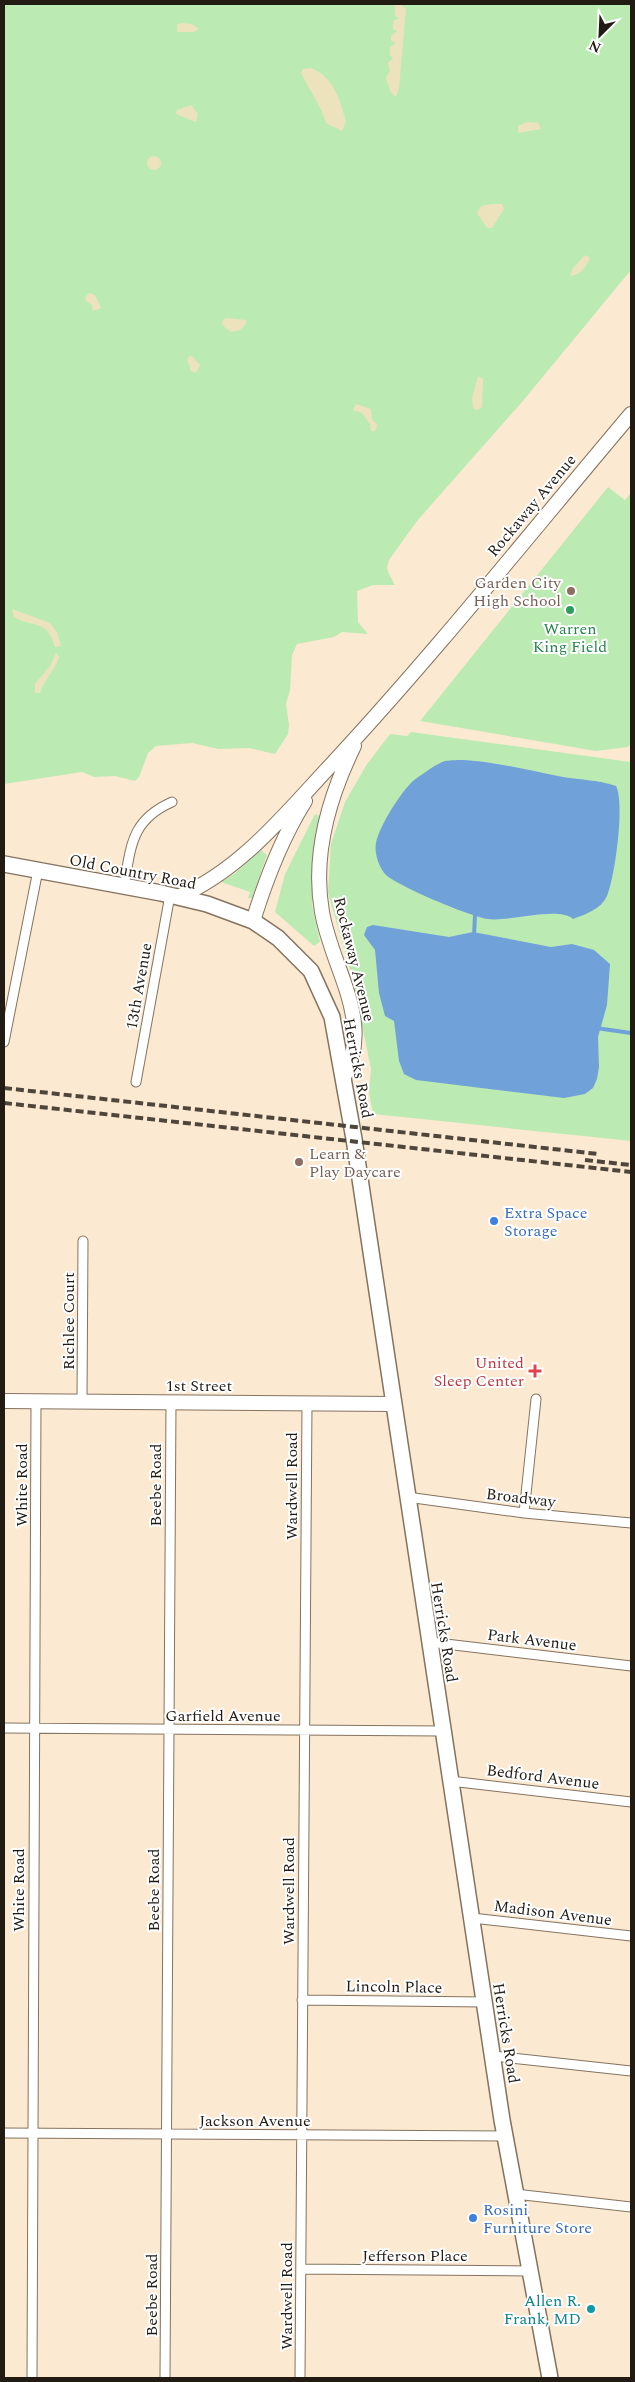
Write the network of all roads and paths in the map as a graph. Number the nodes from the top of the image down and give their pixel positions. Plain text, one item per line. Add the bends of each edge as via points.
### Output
1 (631, 414) edge
2 (361, 733) junction
3 (320, 777) junction
4 (172, 802) dead end
5 (4, 864) edge
6 (38, 870) junction
7 (124, 886) junction
8 (174, 896) junction
9 (252, 921) junction
10 (4, 1042) edge
11 (343, 1079) junction
12 (136, 1082) dead end
13 (83, 1241) dead end
14 (536, 1400) dead end
15 (4, 1401) edge
16 (36, 1401) junction
17 (82, 1401) junction
18 (171, 1402) junction
19 (307, 1403) junction
20 (394, 1404) junction
21 (407, 1497) junction
22 (524, 1513) junction
23 (631, 1524) edge
24 (429, 1642) junction
25 (631, 1666) edge
26 (4, 1728) edge
27 (34, 1728) junction
28 (169, 1729) junction
29 (304, 1730) junction
30 (443, 1731) junction
31 (450, 1781) junction
32 (631, 1802) edge
33 (472, 1918) junction
34 (631, 1936) edge
35 (302, 2000) junction
36 (485, 2002) junction
37 (493, 2056) junction
38 (631, 2071) edge
39 (4, 2133) edge
40 (32, 2133) junction
41 (167, 2134) junction
42 (301, 2135) junction
43 (506, 2136) junction
44 (515, 2194) junction
45 (631, 2207) edge
46 (301, 2269) junction
47 (529, 2271) junction
48 (32, 2378) edge
49 (165, 2378) edge
50 (300, 2378) edge
51 (550, 2378) edge

1 - 2 main road, Rockaway Avenue
2 - 3 main road, Rockaway Avenue
2 - 11 main road, Rockaway Avenue via 340,776 320,854 322,911 331,949 353,1011 356,1034 353,1055
3 - 8 main road, Rockaway Avenue via 250,849 213,879
3 - 9 main road, Rockaway Avenue via 276,853
4 - 7 street via 147,815 141,824 130,851
5 - 6 main road, Old Country Road
6 - 7 main road, Old Country Road
6 - 10 street
7 - 8 main road, Old Country Road
8 - 9 main road, Old Country Road
8 - 12 street, 13th Avenue
9 - 11 main road, Herricks Road via 278,938 311,972 332,1017
11 - 20 main road, Herricks Road
13 - 17 street, Richlee Court
14 - 22 street
15 - 16 main road, 1st Street
16 - 17 main road, 1st Street
16 - 27 street, White Road
17 - 18 main road, 1st Street
18 - 19 main road, 1st Street
18 - 28 street, Beebe Road
19 - 20 main road, 1st Street
19 - 29 street, Wardwell Road
20 - 21 main road, Herricks Road
21 - 22 street, Broadway
21 - 24 main road, Herricks Road
22 - 23 street, Broadway
24 - 25 street, Park Avenue
24 - 30 main road, Herricks Road
26 - 27 street, Garfield Avenue
27 - 28 street, Garfield Avenue
27 - 40 street, White Road
28 - 29 street, Garfield Avenue
28 - 41 street, Beebe Road
29 - 30 street, Garfield Avenue
29 - 35 street, Wardwell Road
30 - 31 main road, Herricks Road
31 - 32 street, Bedford Avenue
31 - 33 main road, Herricks Road
33 - 34 street, Madison Avenue
33 - 36 main road, Herricks Road
35 - 36 street, Lincoln Place
35 - 42 street, Wardwell Road
36 - 37 main road, Herricks Road
37 - 38 street
37 - 43 main road, Herricks Road
39 - 40 street, Jackson Avenue
40 - 41 street, Jackson Avenue
40 - 48 street, White Road
41 - 42 street, Jackson Avenue
41 - 49 street, Beebe Road
42 - 43 street, Jackson Avenue
42 - 46 street, Wardwell Road
43 - 44 main road, Herricks Road
44 - 45 street
44 - 47 main road, Herricks Road
46 - 47 street, Jefferson Place
46 - 50 street, Wardwell Road
47 - 51 main road, Herricks Road

